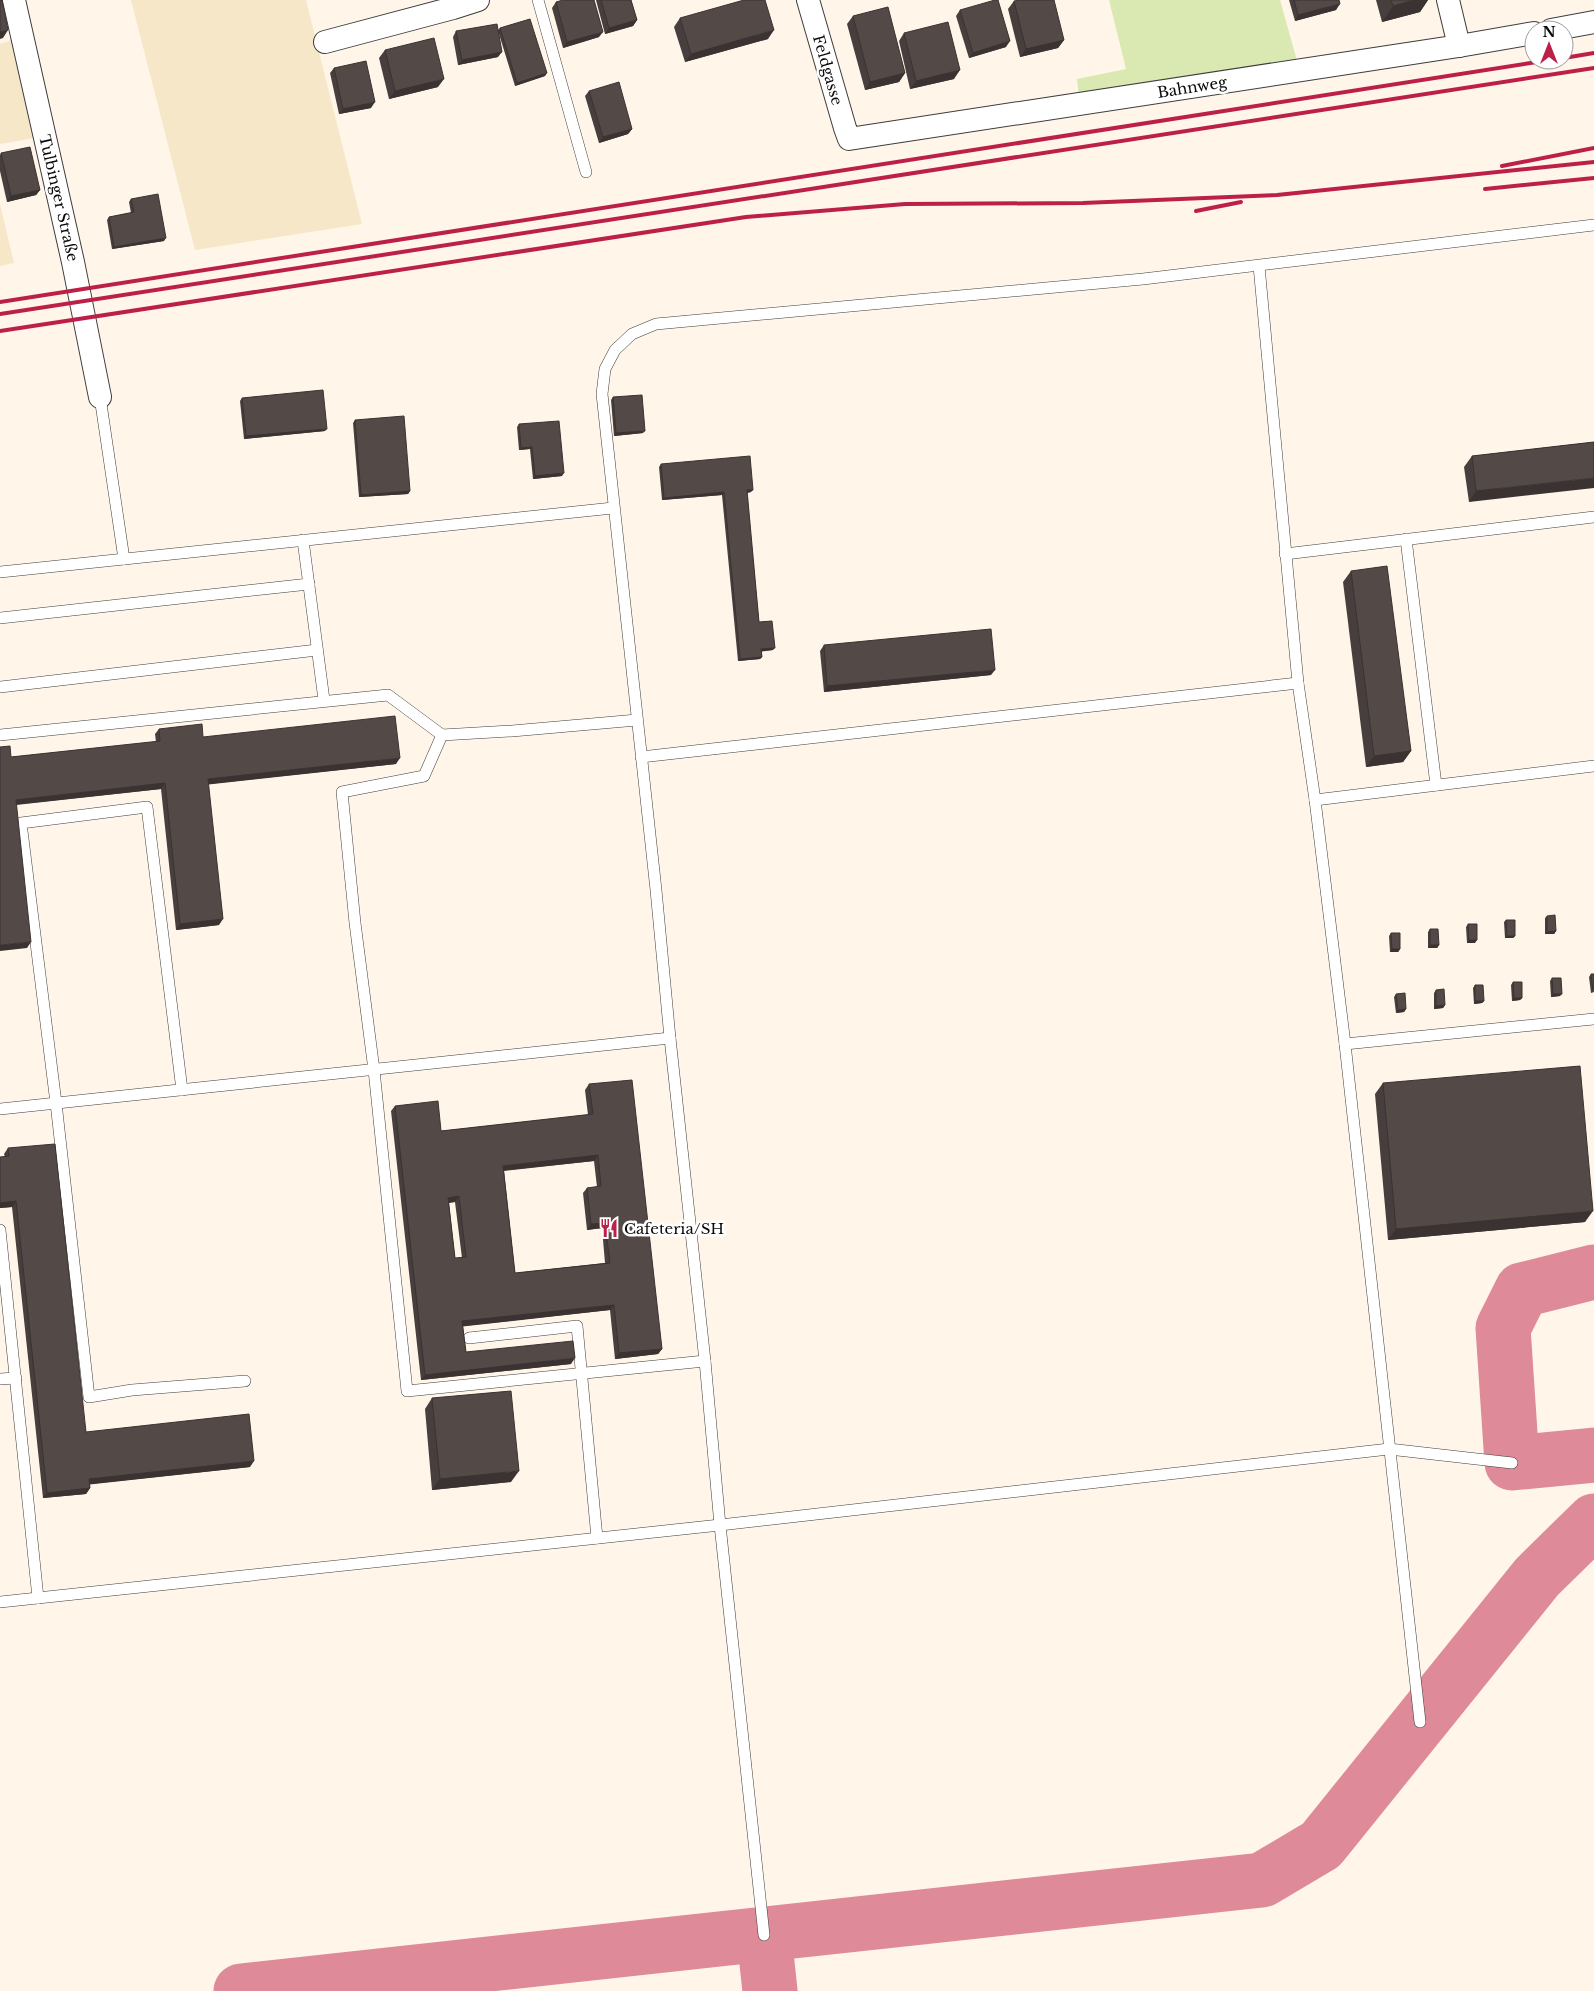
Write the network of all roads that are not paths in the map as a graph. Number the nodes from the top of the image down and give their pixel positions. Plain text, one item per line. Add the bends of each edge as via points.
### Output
1 (14, 0) edge
2 (478, 0) edge
3 (538, 0) edge
4 (808, 0) edge
5 (1448, 0) edge
6 (452, 4) edge
7 (1594, 22) edge
8 (1574, 26) edge
9 (1524, 35) edge
10 (325, 42) dead end
11 (1459, 46) junction
12 (849, 139) joint
13 (586, 172) dead end
14 (1594, 225) edge
15 (1259, 266) junction
16 (100, 397) joint
17 (613, 508) junction
18 (1594, 517) edge
19 (303, 540) junction
20 (1406, 540) junction
21 (1286, 554) junction
22 (124, 559) junction
23 (0, 572) edge
24 (309, 584) junction
25 (0, 618) edge
26 (318, 650) junction
27 (1298, 683) junction
28 (0, 687) edge
29 (324, 700) junction
30 (637, 720) junction
31 (0, 735) edge
32 (442, 735) junction
33 (641, 757) junction
34 (1594, 766) edge
35 (1436, 785) junction
36 (1315, 800) junction
37 (1594, 1019) edge
38 (670, 1038) junction
39 (1345, 1044) junction
40 (374, 1070) junction
41 (182, 1090) junction
42 (56, 1103) junction
43 (0, 1109) edge
44 (0, 1230) edge
45 (469, 1338) dead end
46 (705, 1361) junction
47 (582, 1373) junction
48 (16, 1378) junction
49 (0, 1379) edge
50 (245, 1381) dead end
51 (1390, 1449) junction
52 (1512, 1463) dead end
53 (720, 1525) junction
54 (597, 1538) junction
55 (38, 1598) junction
56 (0, 1602) edge
57 (1420, 1722) dead end
58 (764, 1935) dead end

1 - 16 street, Tulbinger Straße
2 - 6 street
3 - 13 lane
4 - 12 street, Feldgasse
5 - 11 street
6 - 10 street
7 - 8 street
9 - 11 street, Bahnweg
11 - 12 street, Bahnweg
14 - 15 lane
15 - 17 lane via 656,324 632,334 615,350 604,369 602,394
15 - 21 lane
16 - 22 lane
17 - 19 lane
17 - 30 lane
18 - 20 lane
19 - 22 lane
19 - 24 lane
20 - 21 lane
20 - 35 lane
21 - 27 lane
22 - 23 lane
24 - 25 lane
24 - 26 lane
26 - 28 lane
26 - 29 lane
27 - 33 lane
27 - 36 lane
29 - 31 lane
29 - 32 lane via 388,695
30 - 32 lane
30 - 33 lane
32 - 40 lane via 424,776 342,792
33 - 38 lane
34 - 35 lane
35 - 36 lane
36 - 39 lane
37 - 39 lane
38 - 40 lane
38 - 46 lane
39 - 51 lane
40 - 41 lane
40 - 47 lane via 407,1392
41 - 42 lane
41 - 42 lane via 148,807 21,823
42 - 43 lane
42 - 50 lane via 88,1397 132,1390
44 - 48 lane
45 - 47 lane via 577,1326
46 - 47 lane
46 - 53 lane
47 - 54 lane
48 - 49 lane
48 - 55 lane
51 - 52 lane
51 - 53 lane
51 - 57 lane
53 - 54 lane
53 - 58 lane
54 - 55 lane
55 - 56 lane

